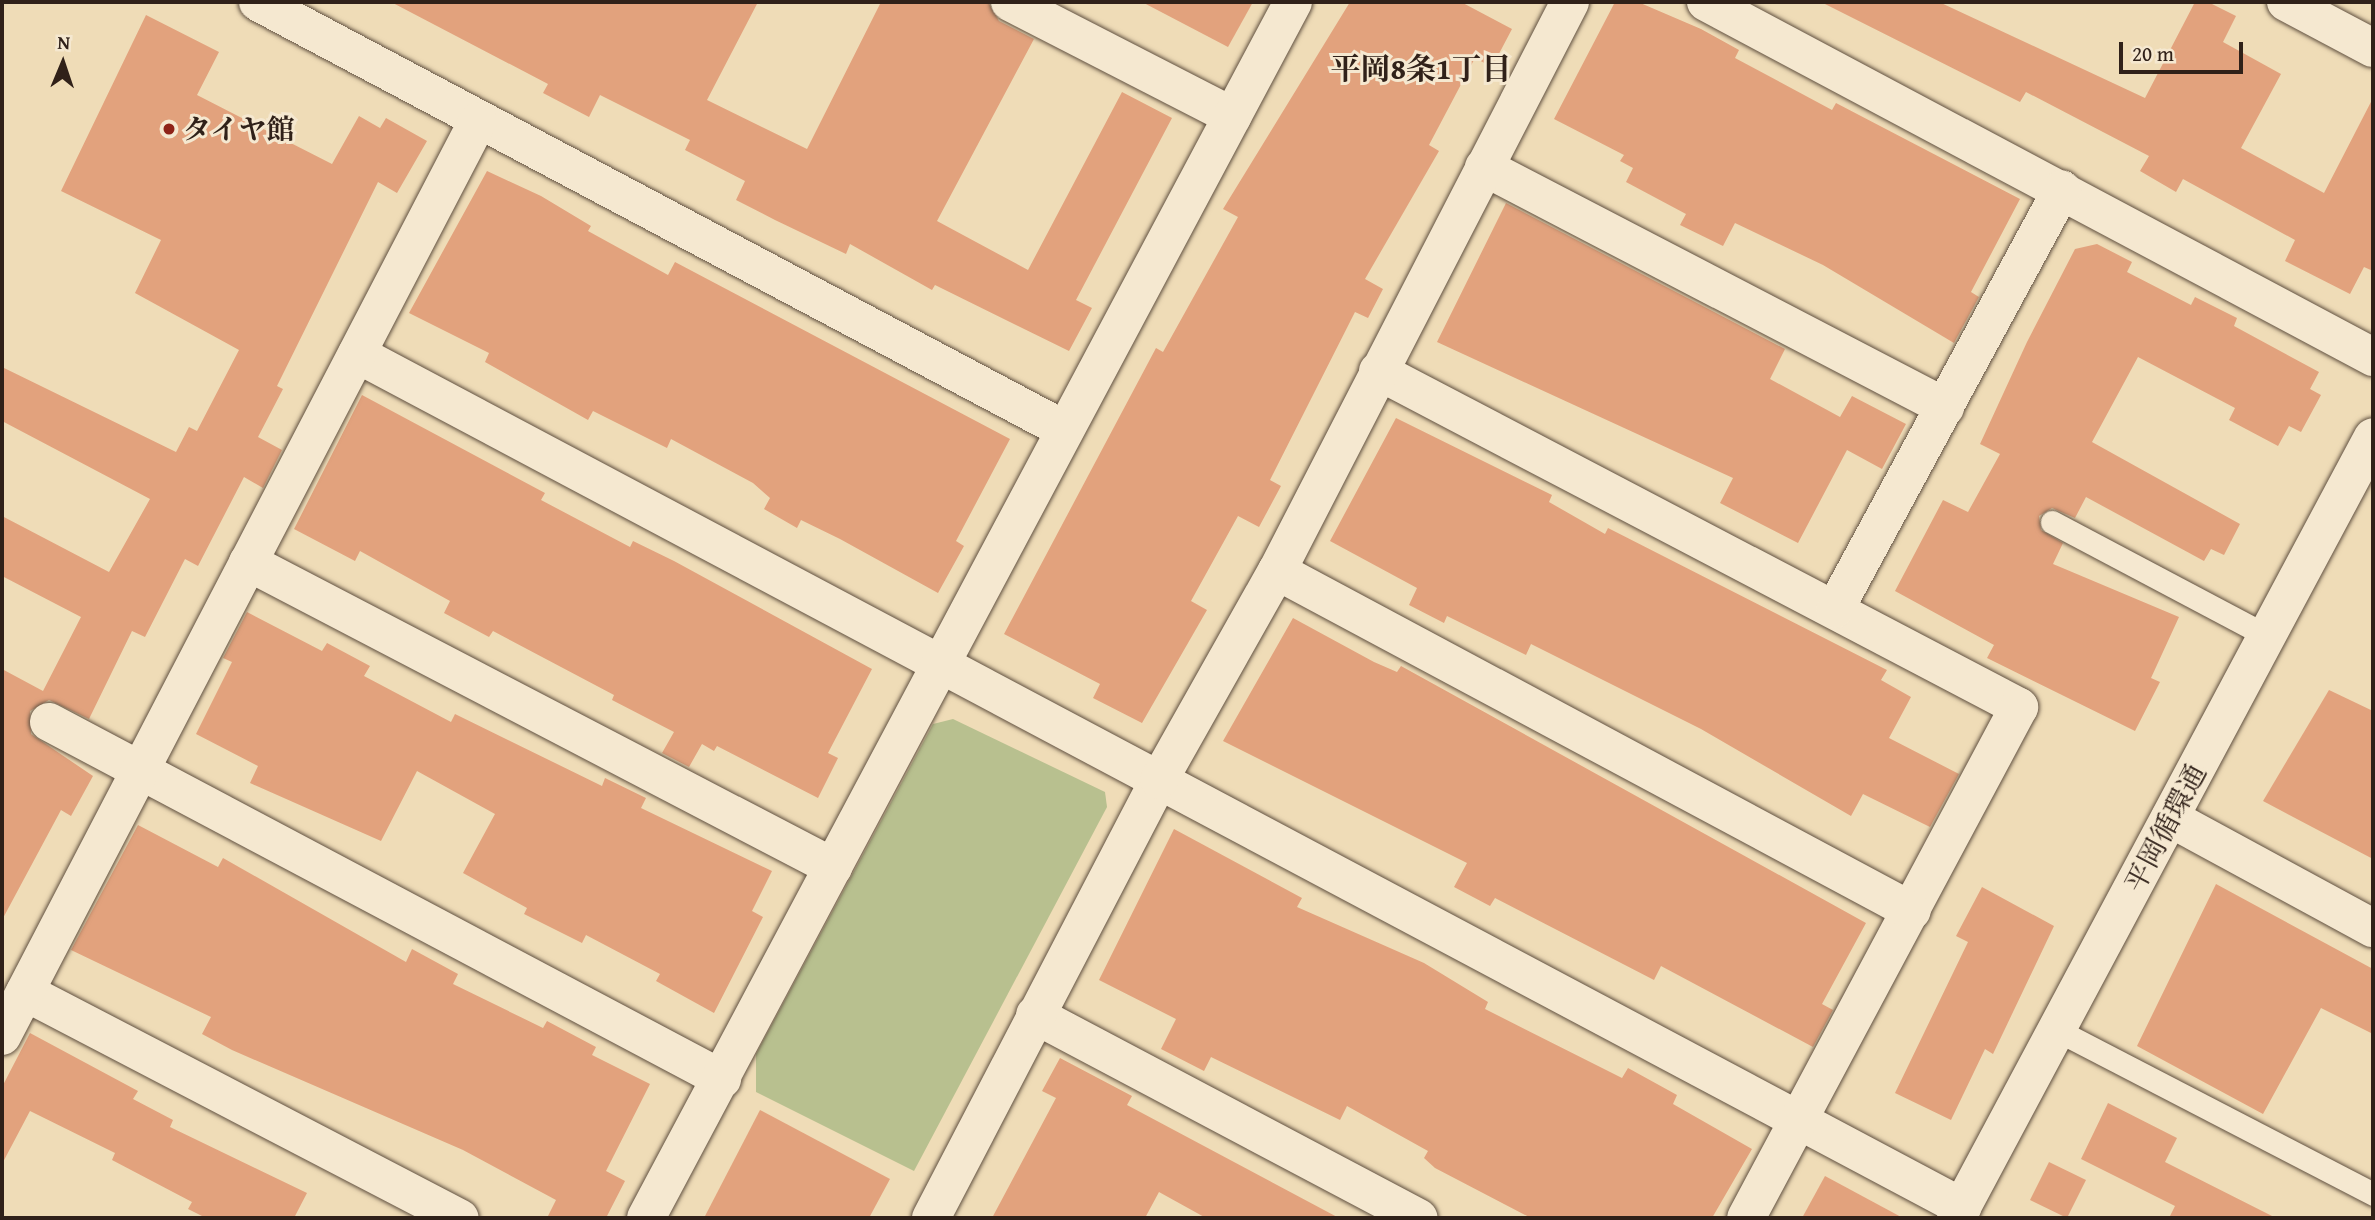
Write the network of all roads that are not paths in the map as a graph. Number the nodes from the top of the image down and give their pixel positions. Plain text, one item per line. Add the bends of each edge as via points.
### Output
1 (258, 2) edge
2 (1010, 2) edge
3 (1293, 2) edge
4 (1570, 2) edge
5 (1706, 2) edge
6 (2286, 2) edge
7 (2373, 48) edge
8 (1232, 116) junction
9 (478, 121) junction
10 (1485, 167) junction
11 (2062, 190) junction
12 (357, 354) junction
13 (2373, 357) edge
14 (1378, 372) junction
15 (1945, 407) junction
16 (1065, 430) junction
17 (2373, 437) edge
18 (2052, 522) dead end
19 (248, 562) junction
20 (1277, 571) junction
21 (1835, 609) junction
22 (2267, 636) junction
23 (941, 661) junction
24 (49, 722) dead end
25 (138, 773) junction
26 (1159, 780) junction
27 (2170, 818) junction
28 (833, 867) junction
29 (1912, 911) junction
30 (2373, 928) edge
31 (24, 992) junction
32 (1035, 1015) junction
33 (2057, 1030) junction
34 (2, 1035) edge
35 (722, 1079) junction
36 (1802, 1118) junction
37 (2373, 1194) edge
38 (1959, 1213) edge
39 (460, 1218) edge
40 (646, 1218) edge
41 (931, 1218) edge
42 (1419, 1218) edge
43 (1746, 1218) edge

1 - 9 street
2 - 8 street
3 - 8 street
4 - 10 street
5 - 11 street
6 - 7 street
8 - 16 street
9 - 12 street
9 - 16 street
10 - 14 street
10 - 15 street
11 - 13 street
11 - 15 street
12 - 19 street
12 - 23 street
14 - 20 street
14 - 21 street
15 - 21 street
16 - 23 street
17 - 22 street, 平岡循環通
18 - 22 lane
19 - 25 street
19 - 28 street
20 - 26 street
20 - 29 street
21 - 29 street via 2019,707
22 - 27 street, 平岡循環通
23 - 26 street
23 - 28 street
24 - 25 street
25 - 31 street
25 - 35 street
26 - 32 street
26 - 36 street
27 - 30 street
27 - 33 street, 平岡循環通
28 - 35 street
29 - 36 street
31 - 34 street
31 - 39 street
32 - 41 street
32 - 42 street
33 - 37 lane
33 - 38 street, 平岡循環通
35 - 40 street
36 - 38 street
36 - 43 street

